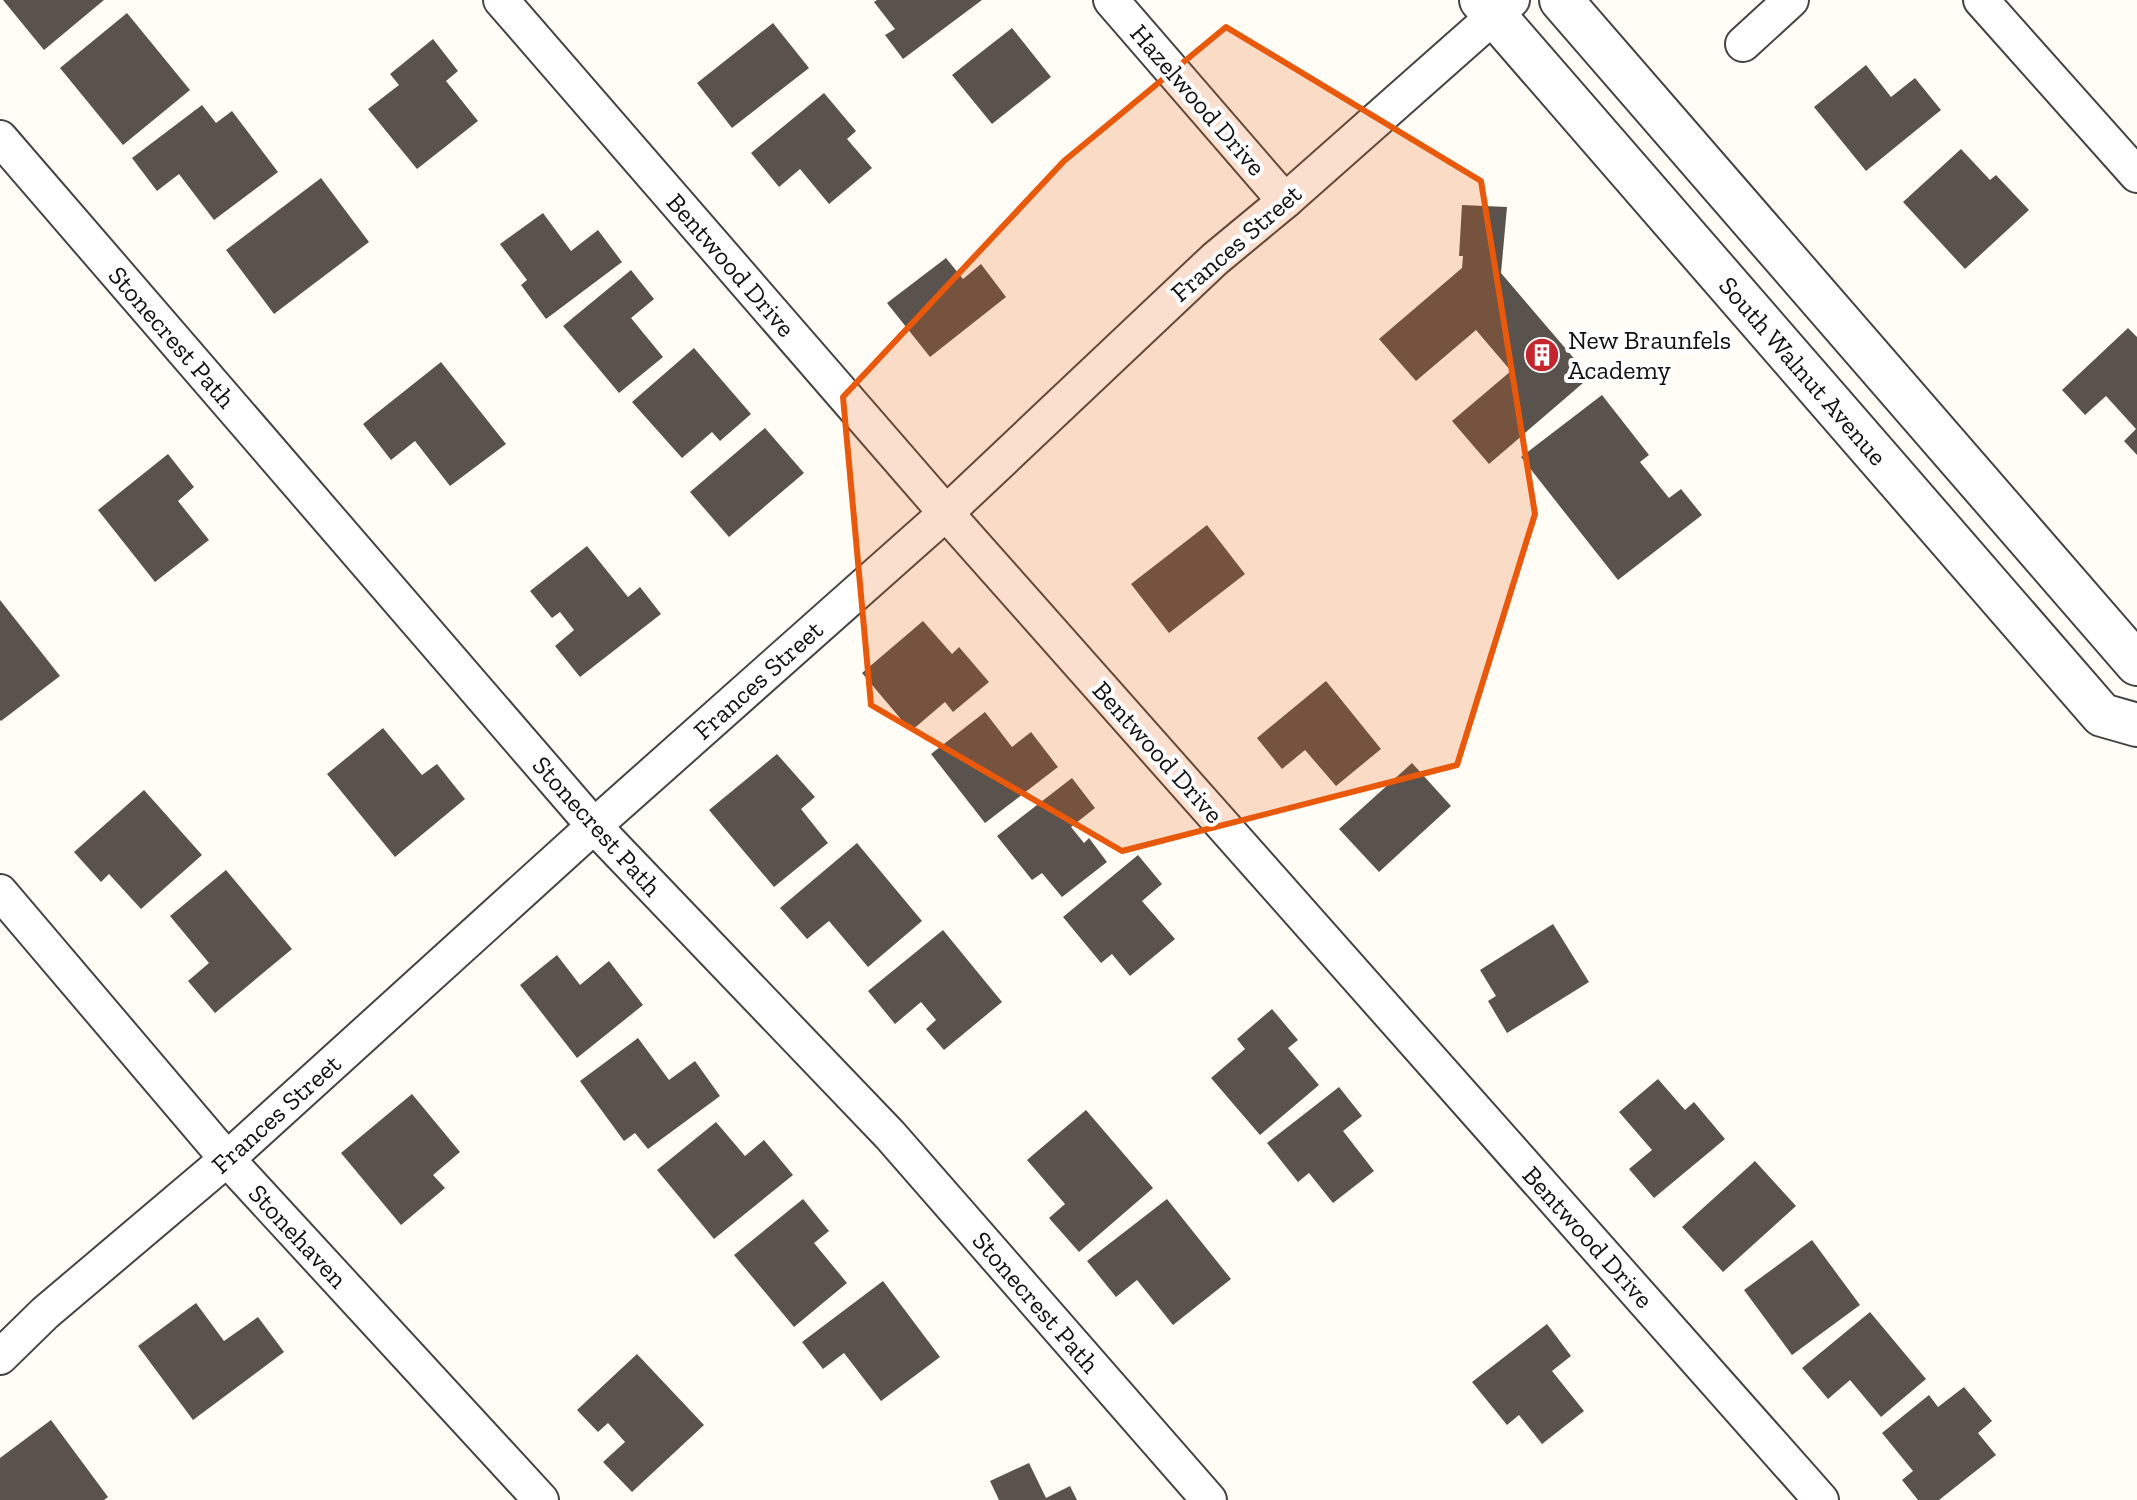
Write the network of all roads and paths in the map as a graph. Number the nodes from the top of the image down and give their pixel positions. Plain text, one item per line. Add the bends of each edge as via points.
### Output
1 (501, 0) edge
2 (1111, 0) edge
3 (1561, 0) edge
4 (1791, 0) edge
5 (1981, 0) edge
6 (1495, 5) edge
7 (1743, 44) dead end
8 (0, 138) edge
9 (2137, 175) edge
10 (1285, 201) junction
11 (946, 513) junction
12 (2137, 664) edge
13 (2137, 725) edge
14 (594, 826) junction
15 (0, 892) edge
16 (227, 1159) junction
17 (0, 1357) edge
18 (541, 1500) edge
19 (1209, 1500) edge
20 (1821, 1500) edge

1 - 11 street, Bentwood Drive
2 - 10 street, Hazelwood Drive
3 - 12 street
4 - 7 street
5 - 9 street
6 - 10 street, Frances Street
6 - 13 street, South Walnut Avenue via 2102,715
8 - 14 street, Stonecrest Path
10 - 11 street, Frances Street via 1215,259
11 - 14 street, Frances Street
11 - 20 street, Bentwood Drive
14 - 16 street, Frances Street
14 - 19 street, Stonecrest Path via 890,1135
15 - 16 street, Stonehaven
16 - 17 street, Frances Street
16 - 18 street, Stonehaven

